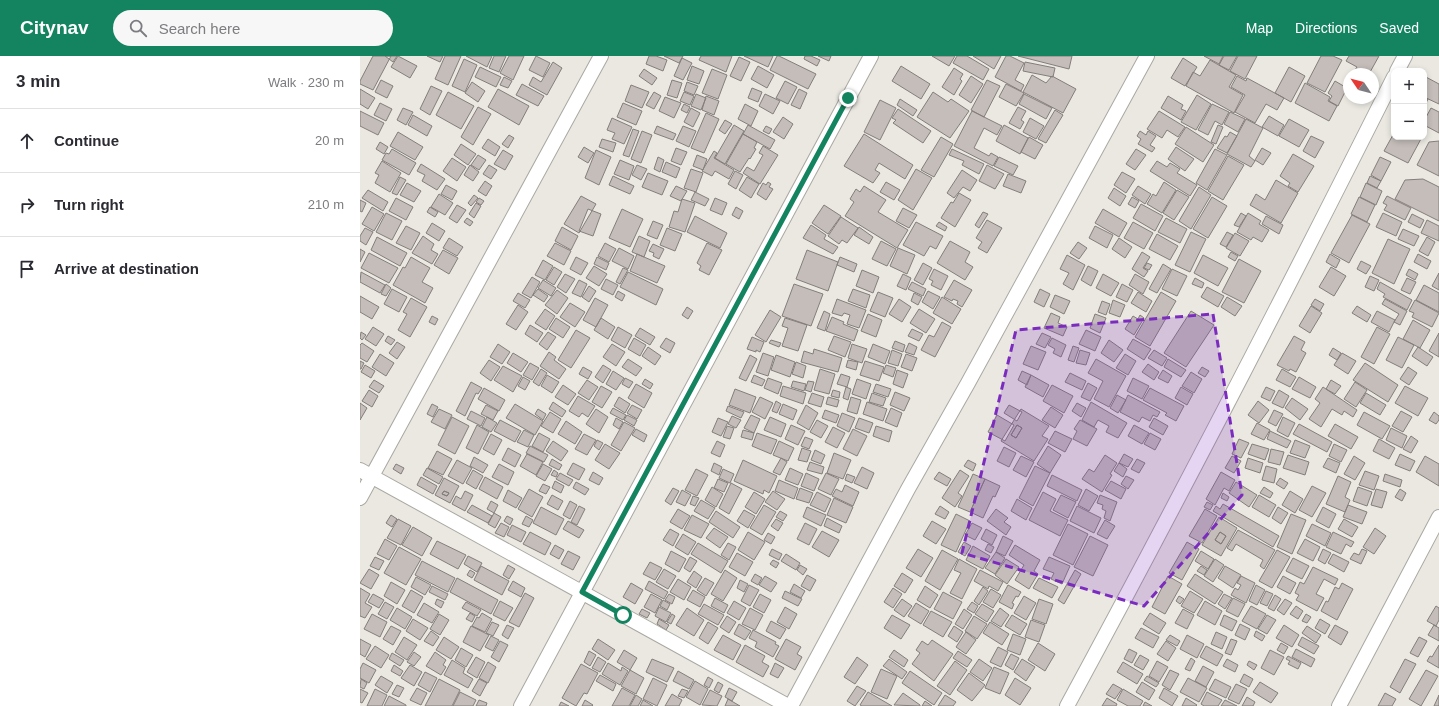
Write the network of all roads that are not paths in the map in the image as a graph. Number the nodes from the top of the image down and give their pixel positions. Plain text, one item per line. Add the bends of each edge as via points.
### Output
1 (601, 56) edge
2 (871, 56) edge
3 (1147, 56) edge
4 (1405, 56) edge
5 (1399, 68) edge
6 (1391, 83) edge
7 (366, 474) edge
8 (360, 498) edge
9 (1439, 517) edge
10 (582, 592) junction
11 (521, 706) edge
12 (788, 706) edge
13 (791, 706) edge
14 (1067, 706) edge
15 (1339, 706) edge

1 - 7 street
2 - 10 street
3 - 13 street
4 - 5 street
6 - 14 street via 1251,360
7 - 8 street
7 - 10 street
9 - 15 street
10 - 11 street
10 - 12 street

